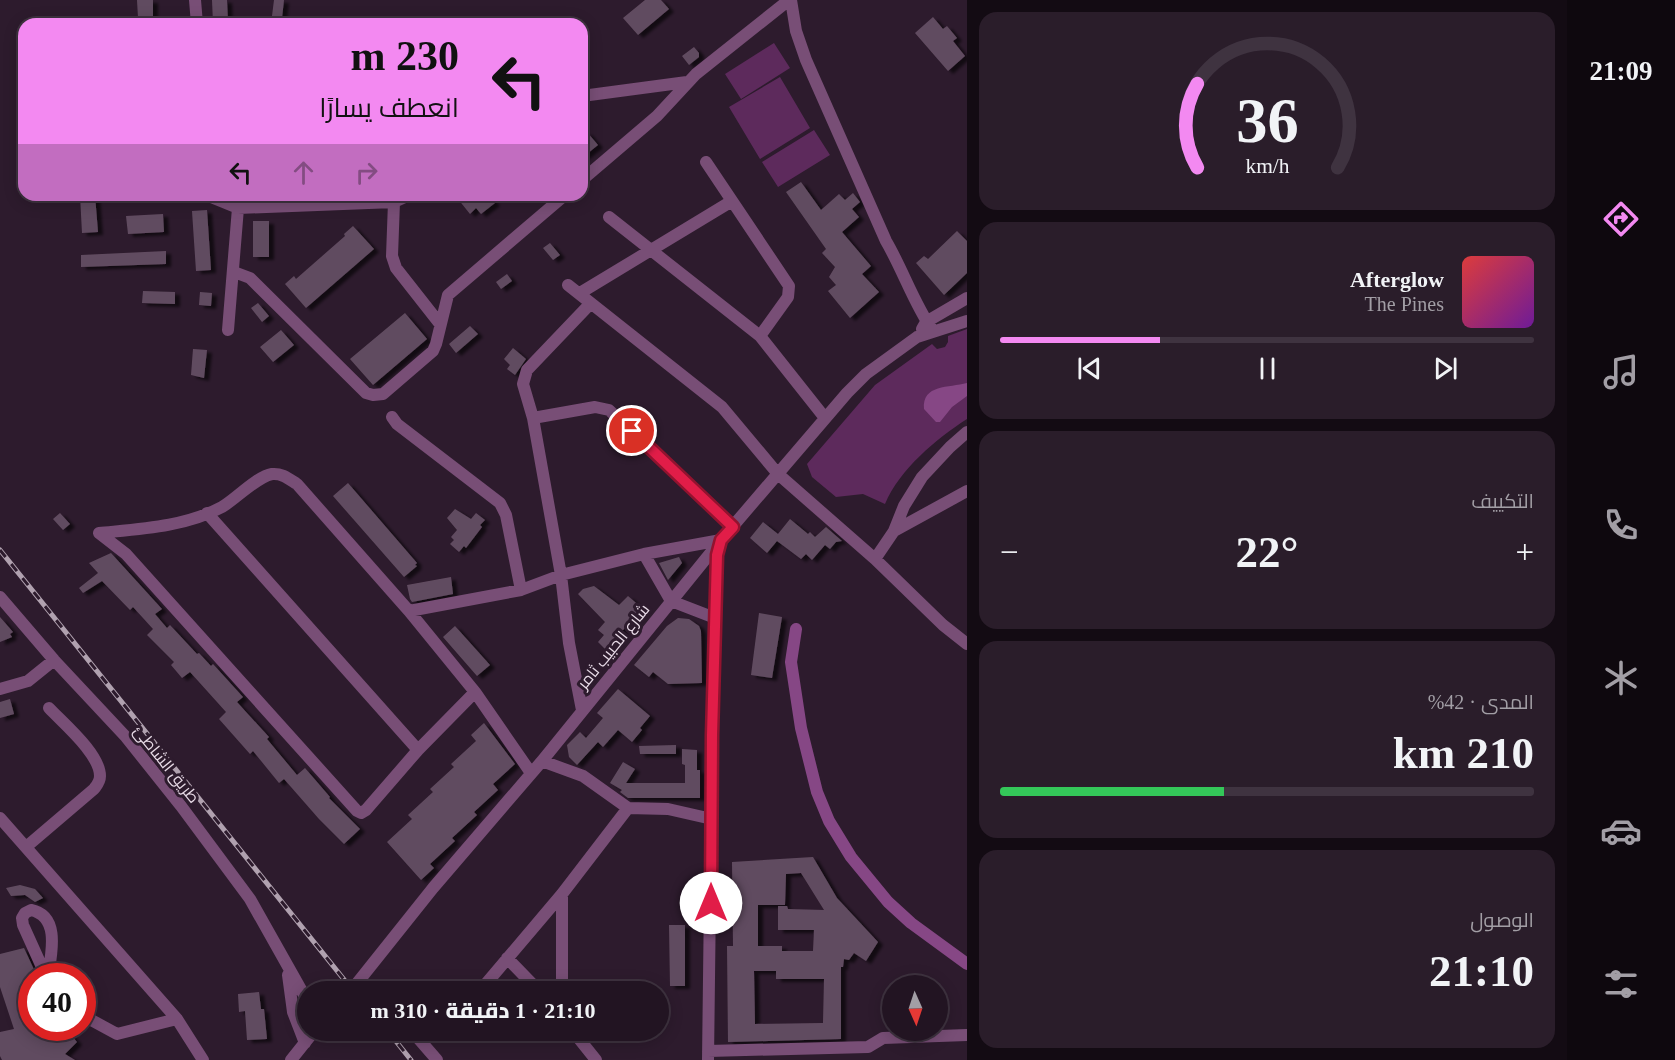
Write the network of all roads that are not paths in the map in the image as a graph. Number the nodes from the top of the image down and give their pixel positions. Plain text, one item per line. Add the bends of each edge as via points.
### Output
1 (195, 0) edge
2 (785, 1) edge
3 (196, 18) edge
4 (687, 82) junction
5 (588, 95) edge
6 (706, 162) dead end
7 (588, 175) edge
8 (221, 201) edge
9 (558, 201) edge
10 (732, 201) junction
11 (394, 202) joint
12 (238, 208) junction
13 (609, 217) dead end
14 (651, 249) junction
15 (234, 272) junction
16 (568, 285) dead end
17 (580, 293) junction
18 (967, 298) edge
19 (591, 303) junction
20 (967, 321) edge
21 (440, 324) junction
22 (930, 326) junction
23 (228, 330) dead end
24 (760, 336) junction
25 (392, 417) dead end
26 (825, 417) junction
27 (533, 418) junction
28 (967, 432) edge
29 (778, 474) junction
30 (967, 491) edge
31 (207, 513) junction
32 (733, 527) junction
33 (894, 531) junction
34 (721, 540) junction
35 (644, 554) junction
36 (875, 559) junction
37 (561, 575) junction
38 (521, 590) junction
39 (0, 597) edge
40 (671, 601) junction
41 (409, 611) junction
42 (715, 618) junction
43 (967, 644) edge
44 (54, 660) junction
45 (0, 689) edge
46 (475, 692) junction
47 (49, 708) dead end
48 (582, 710) junction
49 (418, 750) junction
50 (542, 761) junction
51 (531, 773) junction
52 (628, 808) junction
53 (0, 818) edge
54 (711, 819) junction
55 (26, 847) junction
56 (562, 894) junction
57 (507, 958) junction
58 (287, 968) junction
59 (47, 976) edge
60 (364, 981) edge
61 (488, 981) edge
62 (529, 981) edge
63 (562, 981) edge
64 (297, 984) edge
65 (177, 1019) junction
66 (96, 1023) edge
67 (967, 1035) edge
68 (421, 1041) edge
69 (581, 1041) edge
70 (305, 1043) joint
71 (846, 1054) edge
72 (708, 1056) edge
73 (203, 1060) edge
74 (291, 1060) edge
75 (437, 1060) edge
76 (596, 1060) edge

1 - 3 street
2 - 4 street
2 - 22 street via 806,60 886,241
4 - 5 street
4 - 7 street via 657,116
6 - 10 street
8 - 12 street
9 - 21 street via 448,295
10 - 14 street
10 - 24 street via 789,286 788,297
11 - 12 street
11 - 21 street via 392,256 396,268
12 - 15 street
13 - 14 street
14 - 17 street
14 - 24 street
15 - 21 street via 250,278 354,383 373,396 383,394 433,351
15 - 23 street
16 - 17 street
17 - 19 street
18 - 22 street
19 - 27 street via 527,370 524,384
19 - 29 street via 722,407
20 - 22 street
22 - 26 street, شارع الحبيب ثامر via 866,374
24 - 26 street
25 - 38 street via 501,503
26 - 29 street, شارع الحبيب ثامر
27 - 32 street via 595,407 609,410
27 - 37 street
28 - 33 street via 922,477
29 - 32 street, شارع الحبيب ثامر
29 - 36 street
30 - 33 street
31 - 41 street via 271,474 284,475 297,484
31 - 49 street
31 - 49 street via 152,527 99,533 126,554 357,812 366,810
32 - 34 street, شارع الحبيب ثامر
33 - 36 street
34 - 35 street
34 - 40 street, شارع الحبيب ثامر
34 - 42 street
35 - 37 street
35 - 40 street
36 - 43 street
37 - 38 street
37 - 48 street
38 - 41 street
39 - 44 street, طريق الشاطئ
40 - 42 street
40 - 48 street, شارع الحبيب ثامر
41 - 46 street
42 - 54 street
44 - 45 street via 28,681
44 - 58 street, طريق الشاطئ via 126,737 181,806 250,899
46 - 49 street
46 - 51 street
47 - 55 street via 93,756 100,776 94,789
48 - 50 street, شارع الحبيب ثامر
50 - 51 street, شارع الحبيب ثامر
50 - 52 street via 583,777
51 - 60 street, شارع الحبيب ثامر via 433,888
52 - 54 street via 668,809
52 - 56 street
53 - 55 street
54 - 72 street
55 - 65 street
56 - 57 street
56 - 63 street
57 - 61 street
57 - 62 street
58 - 64 street, طريق الشاطئ
58 - 70 street, طريق الشاطئ via 293,1012
59 - 59 street via 52,931 42,915 31,910 22,918 23,925
65 - 66 street via 117,1034
65 - 73 street
67 - 71 street via 883,1038
68 - 75 street
69 - 76 street
70 - 74 street
71 - 72 street

